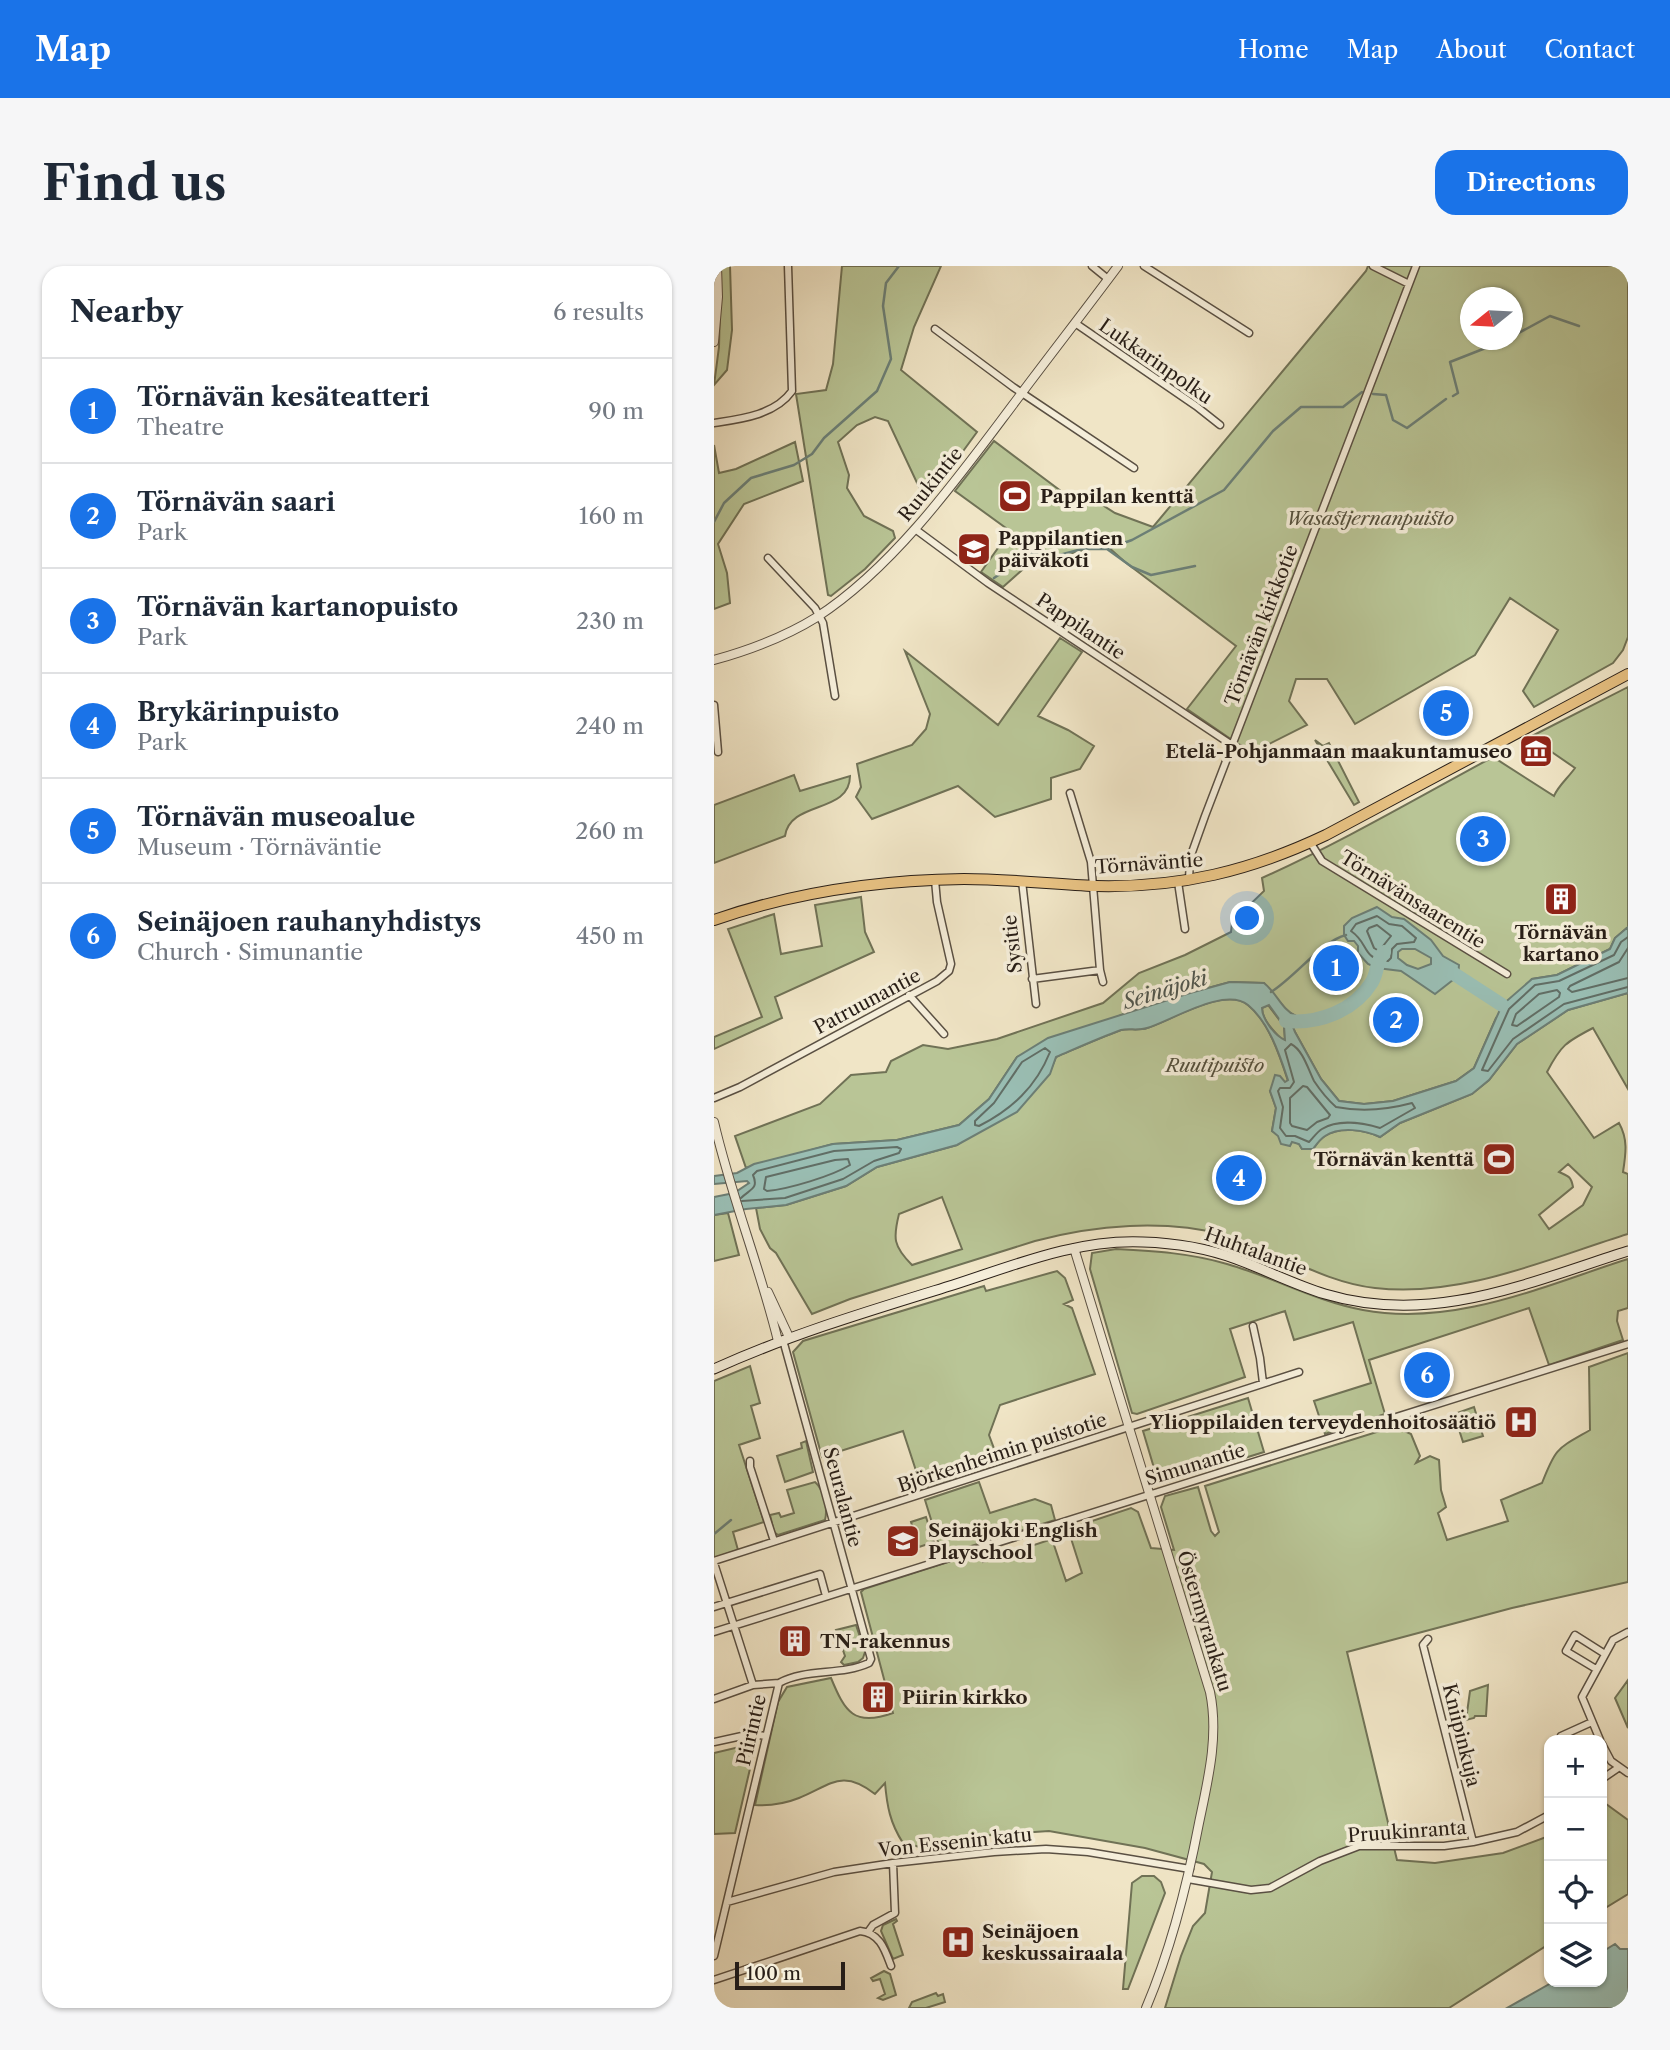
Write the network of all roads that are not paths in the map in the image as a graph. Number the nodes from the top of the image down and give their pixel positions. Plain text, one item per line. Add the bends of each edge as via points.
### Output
1 (717, 266) edge
2 (788, 266) edge
3 (1092, 266) edge
4 (1118, 266) edge
5 (1144, 266) edge
6 (1373, 266) edge
7 (1416, 266) edge
8 (1108, 279) junction
9 (1409, 284) junction
10 (1074, 323) junction
11 (935, 329) dead end
12 (1249, 333) dead end
13 (714, 342) edge
14 (1022, 392) junction
15 (714, 423) edge
16 (1220, 425) dead end
17 (1134, 468) dead end
18 (915, 529) junction
19 (768, 558) dead end
20 (819, 616) junction
21 (714, 660) edge
22 (1628, 674) edge
23 (835, 696) dead end
24 (714, 705) edge
25 (1232, 745) junction
26 (719, 752) dead end
27 (1070, 793) dead end
28 (1310, 842) junction
29 (934, 880) junction
30 (1189, 880) junction
31 (1022, 881) junction
32 (1178, 882) junction
33 (1094, 886) junction
34 (714, 920) edge
35 (1185, 929) dead end
36 (1100, 970) junction
37 (1507, 974) dead end
38 (1032, 979) junction
39 (1103, 982) dead end
40 (909, 995) junction
41 (1035, 1004) dead end
42 (944, 1034) dead end
43 (714, 1098) edge
44 (714, 1122) edge
45 (1074, 1248) junction
46 (1628, 1251) edge
47 (1253, 1326) dead end
48 (783, 1339) junction
49 (1628, 1344) edge
50 (714, 1369) edge
51 (1299, 1372) dead end
52 (1263, 1383) junction
53 (1128, 1428) junction
54 (750, 1461) dead end
55 (1150, 1494) junction
56 (833, 1522) junction
57 (774, 1541) junction
58 (714, 1562) edge
59 (852, 1588) junction
60 (826, 1596) junction
61 (727, 1603) junction
62 (714, 1607) edge
63 (734, 1625) junction
64 (714, 1632) edge
65 (1628, 1632) edge
66 (1428, 1639) dead end
67 (1605, 1654) junction
68 (869, 1663) joint
69 (1596, 1669) junction
70 (779, 1683) junction
71 (753, 1685) junction
72 (714, 1699) edge
73 (1592, 1722) junction
74 (1563, 1735) edge
75 (1597, 1735) edge
76 (766, 1736) junction
77 (714, 1742) edge
78 (1607, 1754) edge
79 (1618, 1768) junction
80 (1628, 1773) edge
81 (1607, 1776) edge
82 (1544, 1818) edge
83 (1473, 1842) junction
84 (892, 1863) junction
85 (1190, 1869) junction
86 (1188, 1879) junction
87 (727, 1902) junction
88 (868, 1932) junction
89 (714, 1956) edge
90 (891, 1966) dead end
91 (714, 1980) edge
92 (1146, 2008) edge

1 - 13 street
2 - 15 street via 792,391 785,401 765,412
3 - 8 street
4 - 8 street, Ruukintie
5 - 12 street
6 - 9 street
7 - 9 street, Törnävän kirkkotie
8 - 10 street, Ruukintie
9 - 25 street, Törnävän kirkkotie
10 - 14 street, Ruukintie
10 - 16 street, Lukkarinpolku
11 - 14 street
14 - 17 street
14 - 18 street, Ruukintie
18 - 20 street, Ruukintie
18 - 25 street, Pappilantie via 988,583
19 - 20 street
20 - 21 street, Ruukintie via 773,640
20 - 23 street via 825,628
22 - 28 main road, Törnäväntie
24 - 26 street
25 - 30 street, Törnävän kirkkotie via 1190,858
27 - 33 street
28 - 30 main road, Törnäväntie via 1254,865
28 - 37 street, Törnävänsaarentie via 1322,861
29 - 31 main road, Törnäväntie
29 - 34 main road, Törnäväntie via 844,888
29 - 40 street, Patruunantie via 951,964 943,978
30 - 32 main road, Törnäväntie
31 - 33 main road, Törnäväntie
31 - 38 street, Sysitie
32 - 33 main road, Törnäväntie
32 - 35 street
33 - 36 street
36 - 38 street
36 - 39 street
38 - 41 street, Sysitie
40 - 42 street
40 - 43 street, Patruunantie
44 - 48 street via 750,1250
45 - 46 main road, Huhtalantie via 1141,1242 1190,1246 1324,1293 1399,1307 1486,1296
45 - 48 main road, Huhtalantie
45 - 53 street, Östermyrankatu
47 - 52 street
48 - 50 main road, Huhtalantie
48 - 56 street, Seuralantie
49 - 55 street, Simunantie
51 - 52 street, Björkenheimin puistotie
52 - 53 street, Björkenheimin puistotie
53 - 55 street, Östermyrankatu
53 - 56 street, Björkenheimin puistotie
54 - 57 street
55 - 59 street, Simunantie
55 - 85 street, Östermyrankatu via 1214,1710 1208,1782
56 - 57 street, Björkenheimin puistotie
56 - 59 street, Seuralantie
57 - 58 street, Björkenheimin puistotie
58 - 61 street
59 - 60 street, Simunantie
59 - 68 street, Seuralantie
60 - 61 street via 820,1574
60 - 63 street, Simunantie
61 - 62 street
61 - 63 street
63 - 64 street, Simunantie
63 - 71 street
65 - 67 street via 1613,1640
66 - 83 street, Kniipinkuja via 1423,1644
67 - 69 street
67 - 69 street via 1576,1635 1566,1651
68 - 70 street, Piirintie
69 - 73 street via 1582,1697
70 - 71 street
70 - 76 street, Piirintie
71 - 72 street
73 - 74 street
73 - 75 street
76 - 77 street via 751,1734
76 - 87 street, Piirintie
78 - 79 street
79 - 80 street
79 - 81 street
82 - 83 street, Pruukinranta via 1517,1832
83 - 86 street, Pruukinranta via 1359,1846 1270,1888
84 - 85 street, Von Essenin katu via 1046,1849
84 - 87 street, Von Essenin katu via 834,1872
84 - 88 street via 895,1913
85 - 86 street, Östermyrankatu
86 - 92 street, Östermyrankatu
87 - 89 street, Piirintie
88 - 90 street via 883,1946
88 - 91 street via 853,1933

